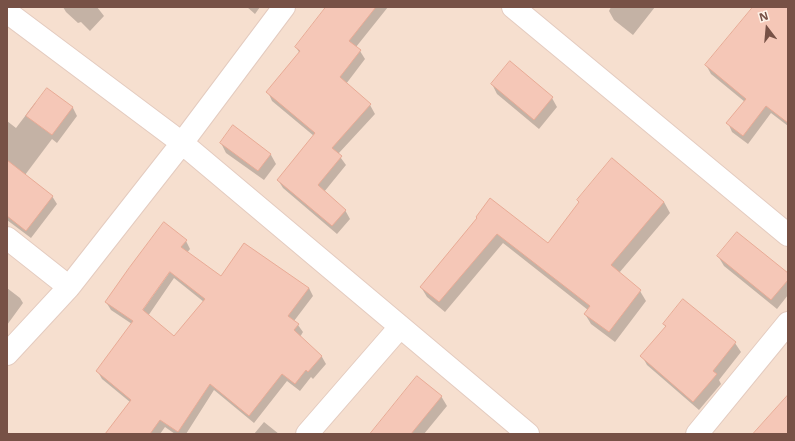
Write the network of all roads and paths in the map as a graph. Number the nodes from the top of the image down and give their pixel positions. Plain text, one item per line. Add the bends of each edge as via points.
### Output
1 (284, 7) edge
2 (513, 7) edge
3 (7, 12) edge
4 (182, 144) junction
5 (788, 235) edge
6 (7, 238) edge
7 (69, 287) junction
8 (788, 323) edge
9 (400, 327) junction
10 (7, 354) edge
11 (307, 434) edge
12 (528, 434) edge
13 (697, 434) edge

1 - 4 street
2 - 5 street
3 - 4 street
4 - 7 street
4 - 9 street
6 - 7 street
7 - 10 street
8 - 13 street
9 - 11 street
9 - 12 street

